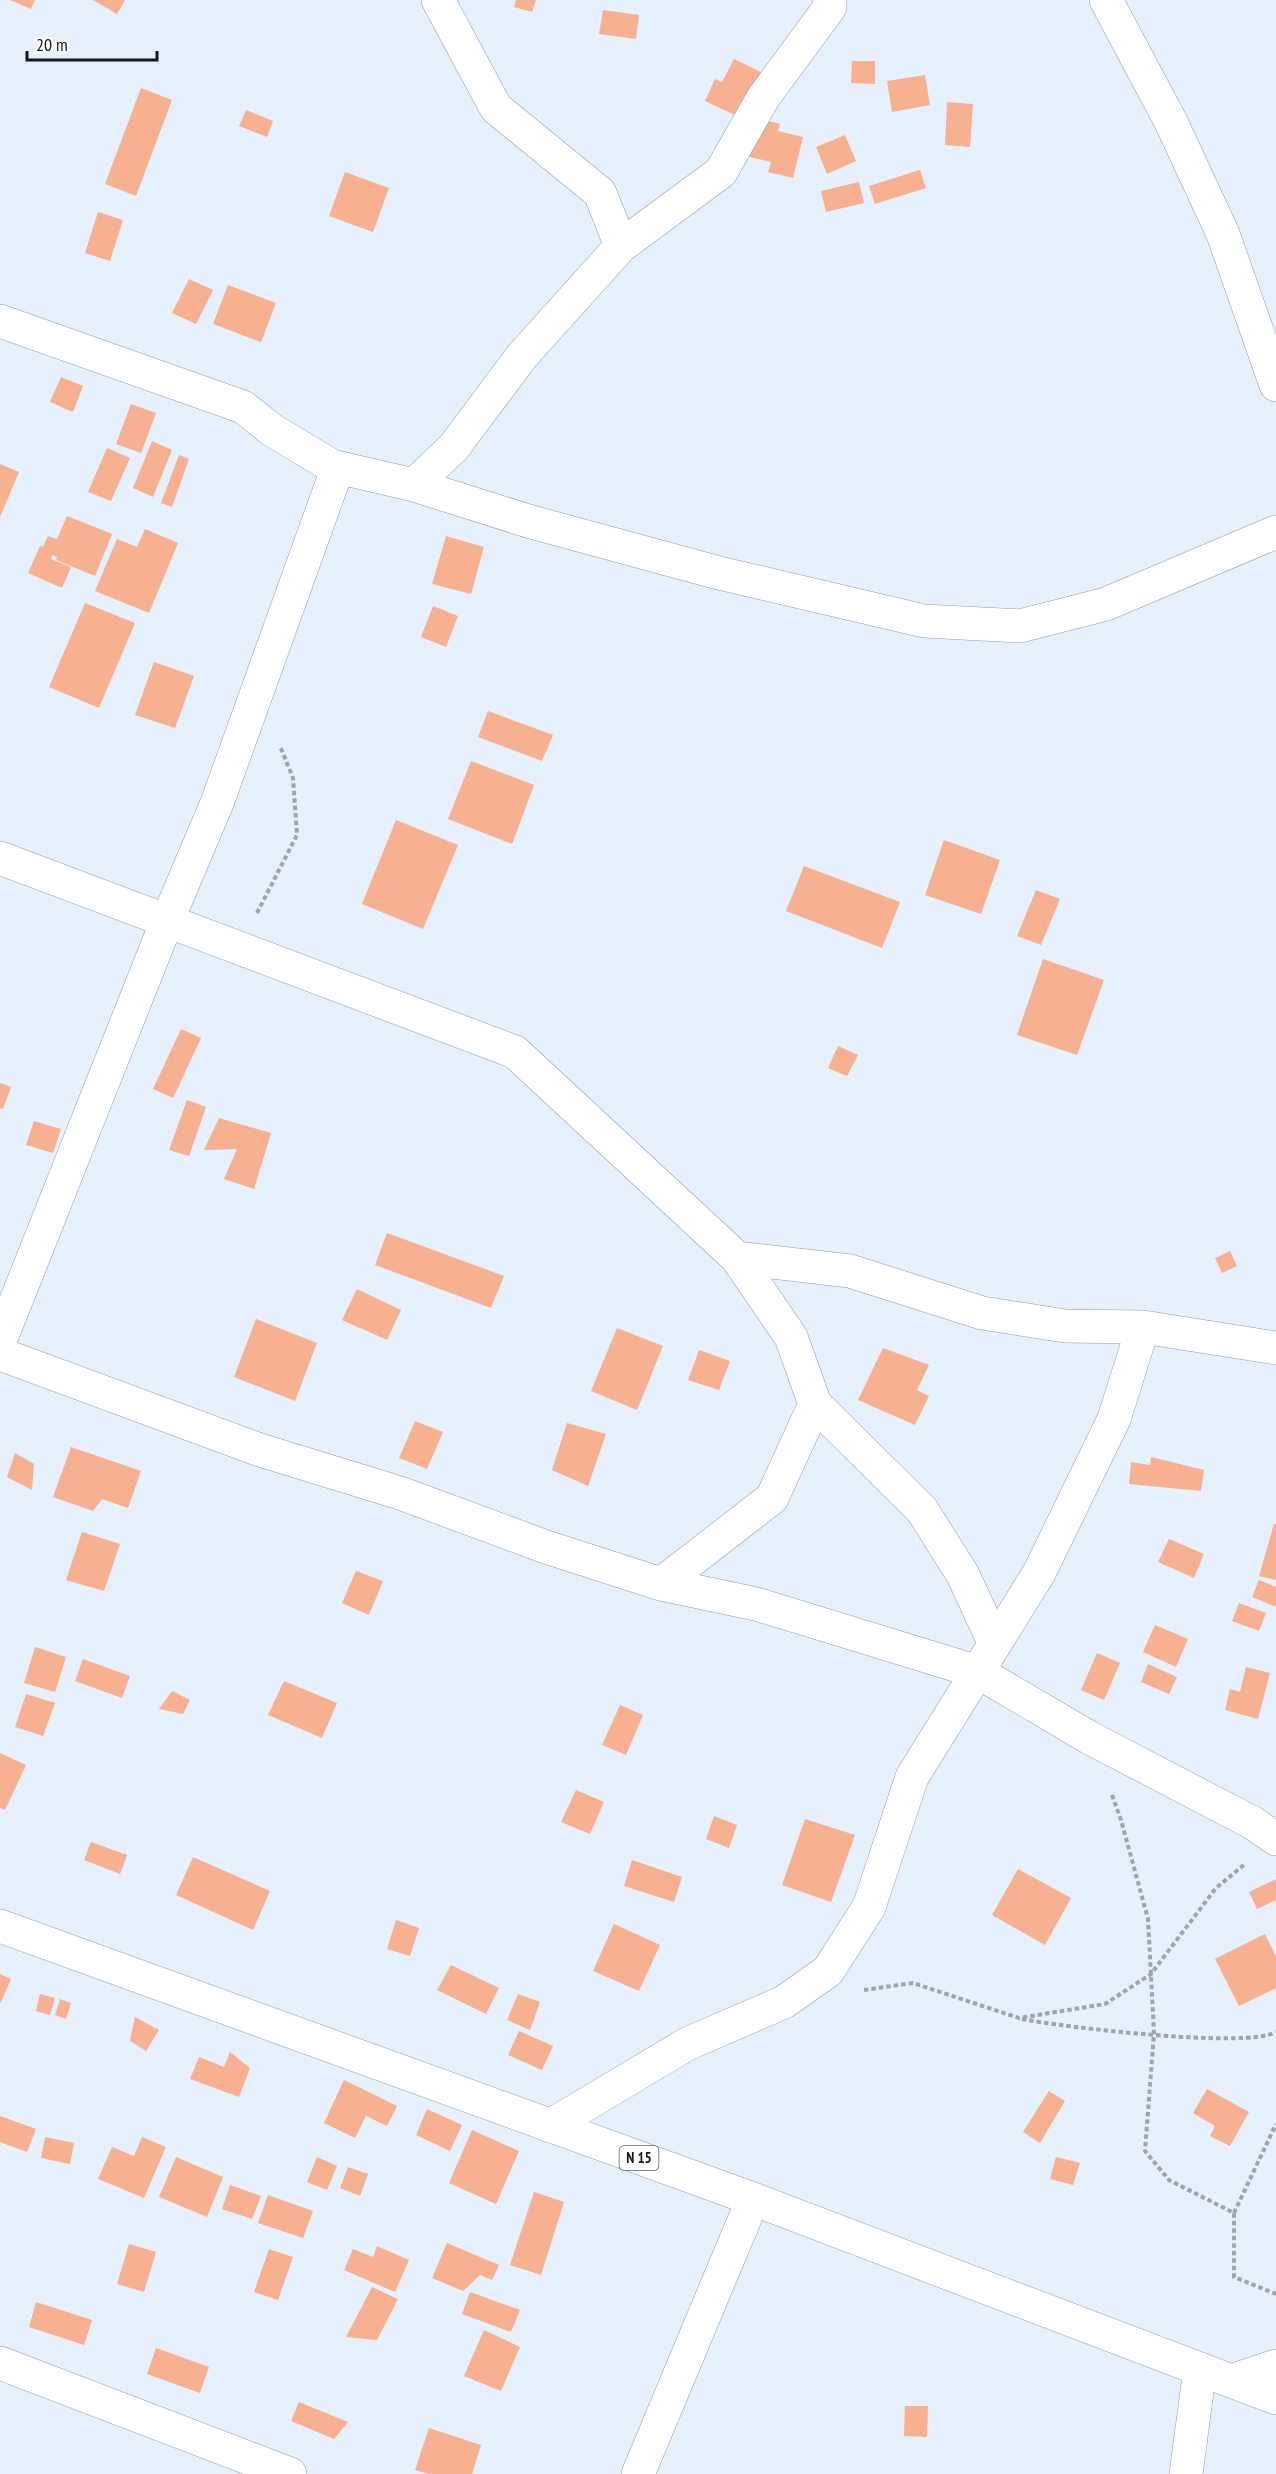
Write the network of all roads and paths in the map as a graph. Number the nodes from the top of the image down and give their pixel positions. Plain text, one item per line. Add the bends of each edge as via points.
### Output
1 (438, 0) edge
2 (1106, 0) edge
3 (830, 2) edge
4 (621, 246) junction
5 (0, 321) edge
6 (1276, 385) edge
7 (332, 466) junction
8 (414, 485) junction
9 (1276, 532) edge
10 (258, 693) junction
11 (0, 858) edge
12 (167, 921) junction
13 (240, 948) junction
14 (737, 1258) junction
15 (1143, 1327) junction
16 (0, 1341) edge
17 (1276, 1348) edge
18 (0, 1354) edge
19 (815, 1404) junction
20 (661, 1584) junction
21 (994, 1642) junction
22 (978, 1672) junction
23 (1090, 1738) junction
24 (1276, 1839) edge
25 (1250, 1860) dead end
26 (0, 1926) edge
27 (1151, 1974) junction
28 (854, 1992) dead end
29 (1019, 2018) junction
30 (1276, 2032) edge
31 (1154, 2033) junction
32 (1276, 2124) edge
33 (550, 2126) junction
34 (753, 2199) junction
35 (1234, 2213) junction
36 (1276, 2294) edge
37 (0, 2363) edge
38 (1276, 2366) edge
39 (1200, 2369) junction
40 (1231, 2381) junction
41 (1276, 2398) edge
42 (291, 2474) edge
43 (638, 2474) edge
44 (1186, 2474) edge

1 - 4 street via 496,108 600,192
2 - 6 street via 1171,122 1223,234
3 - 4 street via 763,98 721,172
4 - 8 street via 522,356 454,447
5 - 7 street via 243,407 272,430
7 - 8 street
7 - 10 street via 334,478
8 - 9 street via 719,573 924,621 1020,626 1106,604
10 - 12 street
10 - 13 path via 293,778 297,835
11 - 12 street
12 - 13 street
12 - 16 street
13 - 14 street via 515,1052
14 - 15 street via 850,1271 982,1313 1065,1326
14 - 19 street via 791,1337
15 - 17 street
15 - 21 street via 1114,1419 1038,1573
18 - 20 street via 260,1450 400,1493
19 - 20 street via 772,1498
19 - 21 street via 922,1510 963,1575
20 - 22 street via 756,1604
21 - 22 street
22 - 23 street
22 - 33 street via 912,1777 869,1907 828,1971 784,2002 687,2044
23 - 24 street via 1253,1823
23 - 27 path via 1122,1820 1148,1919
25 - 27 path via 1216,1888
26 - 33 street, N 15
27 - 29 path via 1105,2004
27 - 31 path
28 - 29 path via 913,1983
29 - 31 path via 1061,2026
30 - 31 path via 1240,2039
31 - 35 path via 1144,2151 1169,2180
32 - 35 path
33 - 34 street, N 15
34 - 39 street, N 15
34 - 43 street
35 - 36 path via 1234,2277
37 - 42 street
38 - 40 street
39 - 40 street, N 15
39 - 44 street
40 - 41 street, N 15

